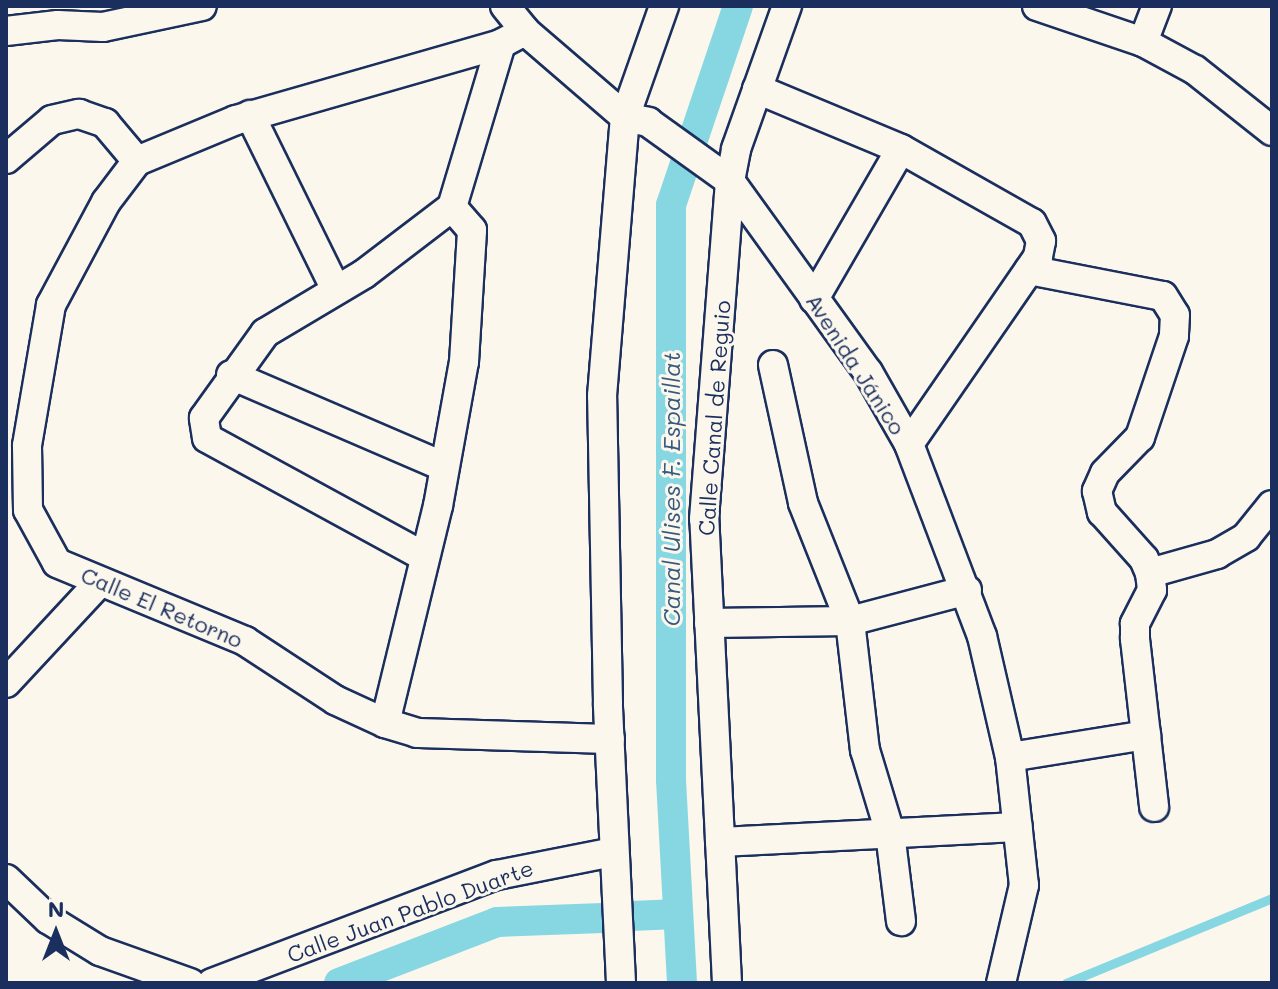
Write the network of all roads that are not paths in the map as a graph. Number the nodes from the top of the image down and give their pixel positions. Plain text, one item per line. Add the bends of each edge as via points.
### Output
1 (202, 6) edge
2 (505, 6) edge
3 (664, 6) edge
4 (787, 6) edge
5 (1037, 6) edge
6 (1157, 6) edge
7 (58, 15) edge
8 (6, 31) edge
9 (513, 38) junction
10 (1143, 42) junction
11 (757, 89) junction
12 (250, 115) junction
13 (636, 119) junction
14 (1272, 131) edge
15 (901, 149) junction
16 (6, 159) edge
17 (137, 161) junction
18 (723, 175) junction
19 (452, 207) junction
20 (1029, 270) junction
21 (336, 290) junction
22 (814, 299) junction
23 (773, 365) dead end
24 (231, 375) junction
25 (909, 444) junction
26 (442, 466) junction
27 (1272, 505) edge
28 (425, 557) junction
29 (1150, 573) junction
30 (99, 583) junction
31 (967, 590) junction
32 (850, 621) junction
33 (709, 623) junction
34 (10, 671) edge
35 (385, 723) junction
36 (1146, 735) junction
37 (610, 739) junction
38 (1010, 757) junction
39 (1154, 807) dead end
40 (1018, 827) junction
41 (890, 833) junction
42 (720, 842) junction
43 (613, 852) junction
44 (6, 879) edge
45 (901, 921) dead end
46 (190, 983) edge
47 (212, 983) edge
48 (621, 983) edge
49 (727, 983) edge
50 (1001, 983) edge

1 - 7 street via 103,27
2 - 9 street, Avenida Jánico
3 - 13 street
4 - 11 street, Calle Canal de Reguio
5 - 10 street
6 - 10 street
7 - 8 street
9 - 12 street
9 - 13 street, Avenida Jánico
9 - 19 street
10 - 14 street via 1195,70
11 - 15 street
11 - 18 street, Calle Canal de Reguio
12 - 17 street
12 - 21 street
13 - 18 street, Avenida Jánico
13 - 37 street via 602,396
15 - 20 street via 1032,223 1041,241
15 - 22 street
16 - 17 street via 52,120 79,114 105,123
17 - 30 street, Calle El Retorno via 94,222 51,305 27,446 28,510 57,563
18 - 22 street, Avenida Jánico
18 - 33 street, Calle Canal de Reguio via 704,519
19 - 21 street
19 - 26 street via 472,230 464,362
20 - 25 street
20 - 29 street via 1163,296 1175,315 1174,336 1140,437 1105,473 1097,491 1102,512
21 - 24 street via 265,333
22 - 25 street, Avenida Jánico via 868,372
23 - 32 street via 803,503
24 - 26 street
24 - 28 street via 204,418 207,438
25 - 31 street, Avenida Jánico
26 - 28 street
27 - 29 street via 1246,537 1217,554
28 - 35 street
29 - 36 street via 1152,590 1135,624
30 - 34 street
30 - 35 street, Calle El Retorno via 167,604 245,641 335,700
31 - 32 street
31 - 38 street, Avenida Jánico
32 - 33 street
32 - 41 street via 865,750
33 - 42 street, Calle Canal de Reguio
35 - 37 street, Calle El Retorno via 417,733
36 - 38 street
36 - 39 street
37 - 43 street
38 - 40 street, Avenida Jánico
40 - 41 street
40 - 50 street, Avenida Jánico via 1024,885
41 - 42 street
41 - 45 street
42 - 49 street, Calle Canal de Reguio
43 - 47 street, Calle Juan Pablo Duarte via 497,875
43 - 48 street
44 - 46 street via 48,919 100,951

